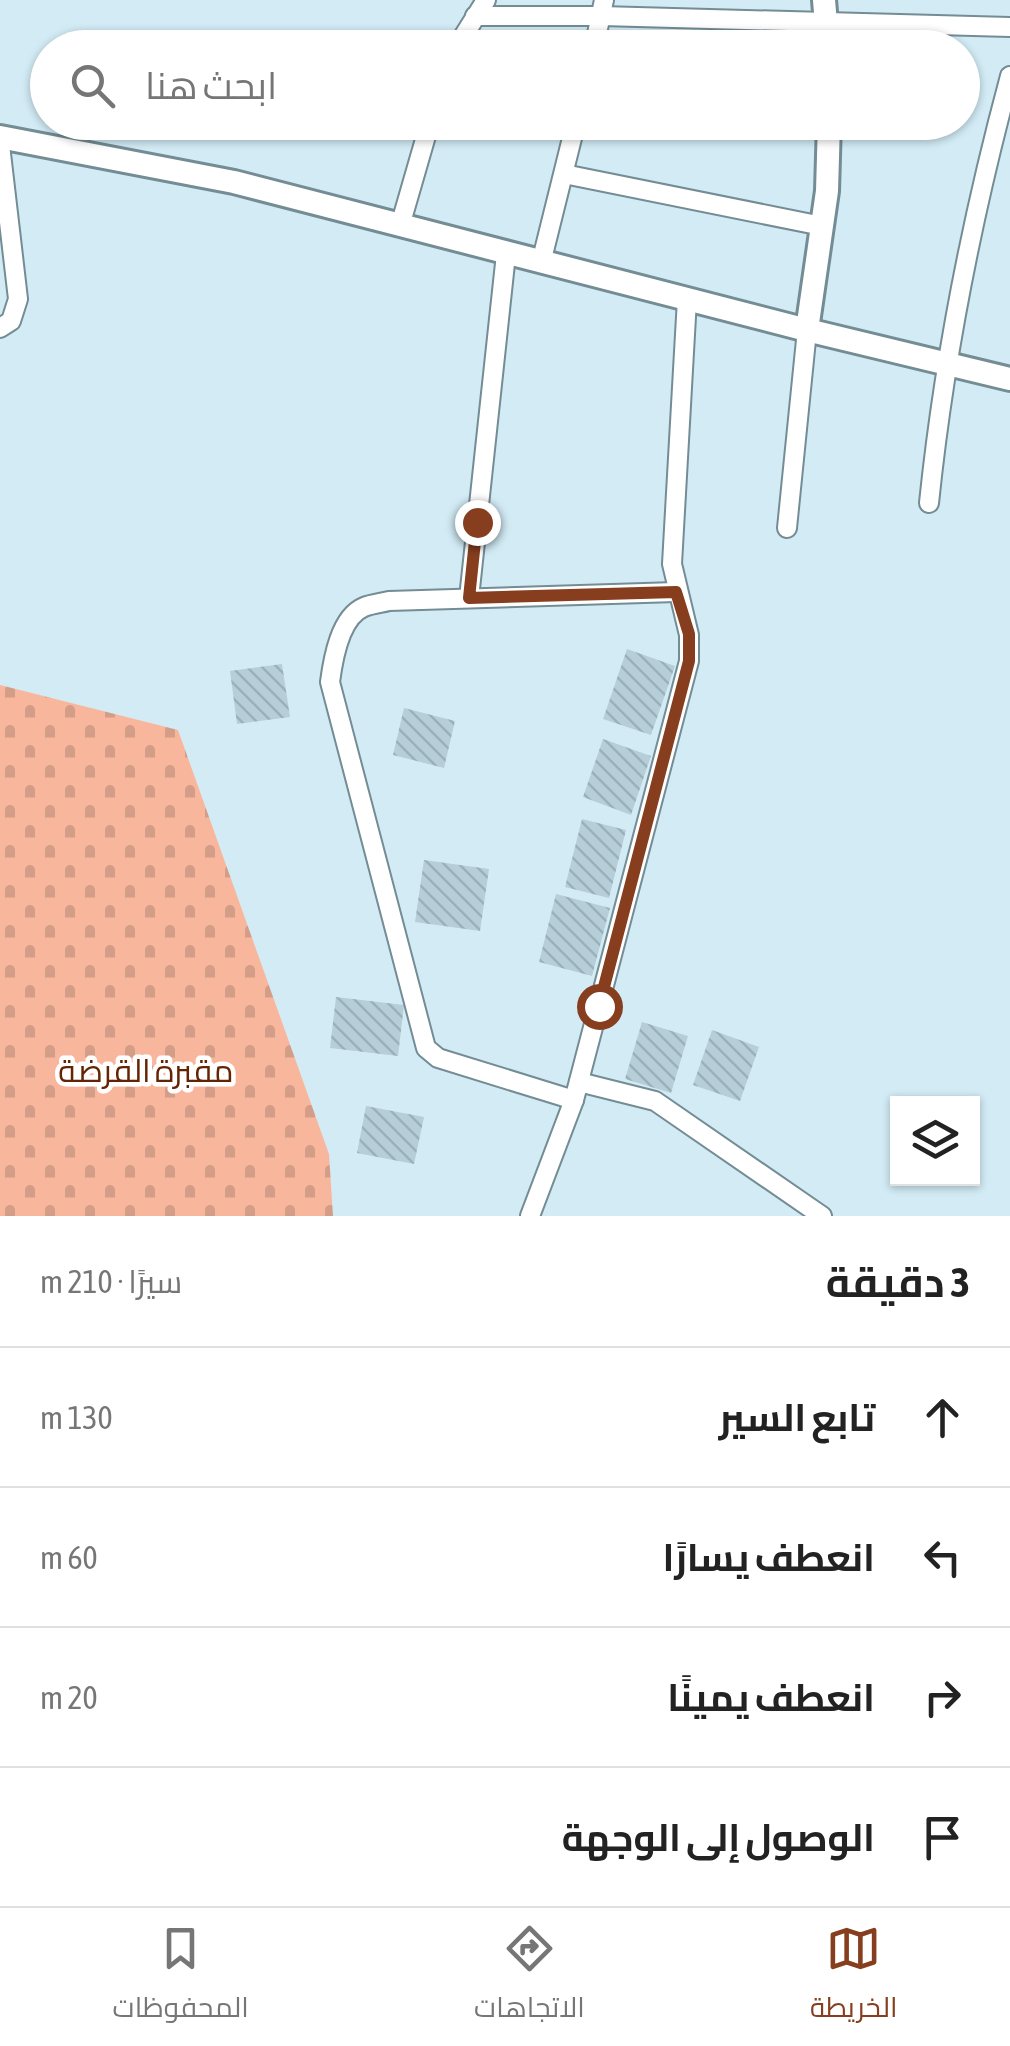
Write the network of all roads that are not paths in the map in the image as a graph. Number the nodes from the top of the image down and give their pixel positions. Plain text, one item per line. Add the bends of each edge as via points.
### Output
1 (486, 0) edge
2 (603, 8) edge
3 (826, 12) edge
4 (475, 16) junction
5 (1010, 27) edge
6 (467, 30) edge
7 (1010, 76) edge
8 (0, 137) edge
9 (425, 140) edge
10 (572, 140) edge
11 (829, 140) edge
12 (0, 145) edge
13 (564, 174) junction
14 (400, 226) junction
15 (822, 226) junction
16 (506, 254) junction
17 (542, 263) junction
18 (687, 299) junction
19 (0, 328) edge
20 (807, 330) junction
21 (946, 364) junction
22 (1010, 379) edge
23 (929, 503) dead end
24 (787, 528) dead end
25 (676, 592) junction
26 (469, 598) junction
27 (576, 1091) junction
28 (530, 1216) edge
29 (822, 1216) edge

1 - 4 street
2 - 3 street
2 - 4 street
3 - 5 street
4 - 6 street
7 - 21 street
8 - 14 street via 234,182
9 - 14 street
10 - 13 street
11 - 15 street
12 - 19 street via 18,298 11,321
13 - 15 street
13 - 17 street
14 - 16 street
15 - 20 street
16 - 17 street
16 - 26 street
17 - 18 street
18 - 20 street
18 - 25 street via 672,564
20 - 21 street
20 - 24 street
21 - 22 street
21 - 23 street
25 - 26 street
25 - 27 street via 689,661
26 - 27 street via 361,608 334,656 330,682 426,1048 438,1058
27 - 28 street
27 - 29 street via 655,1101

